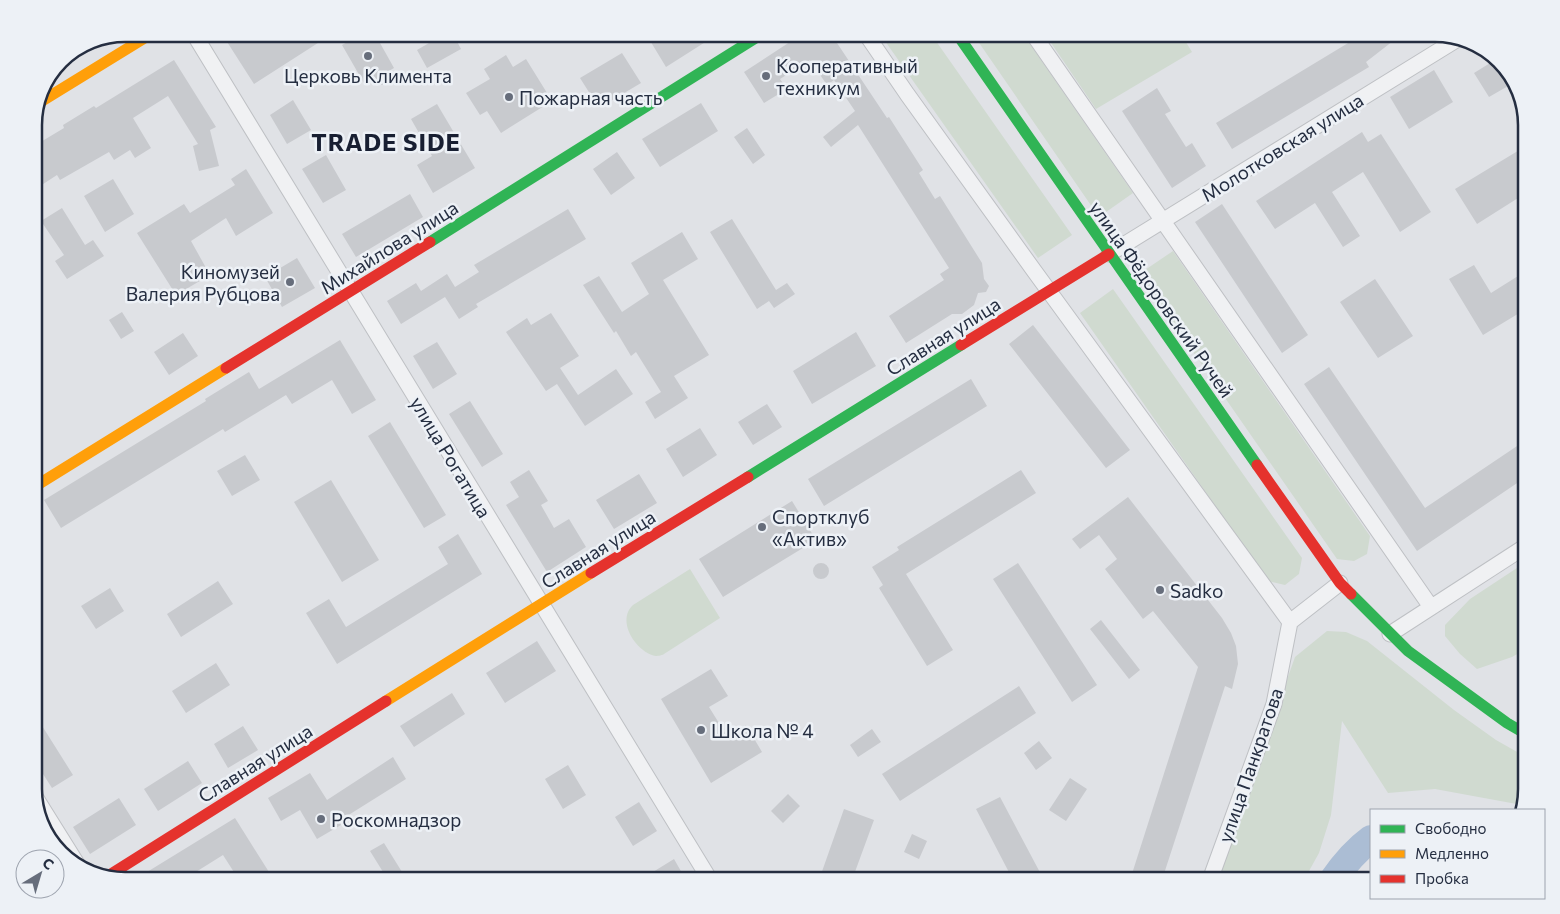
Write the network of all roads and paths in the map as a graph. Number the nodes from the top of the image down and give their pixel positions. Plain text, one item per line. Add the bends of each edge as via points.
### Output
1 (138, 42) edge
2 (199, 42) edge
3 (749, 42) edge
4 (871, 42) edge
5 (963, 42) edge
6 (1039, 42) edge
7 (1450, 44) edge
8 (48, 97) edge
9 (1162, 220) junction
10 (1109, 254) junction
11 (1049, 291) junction
12 (350, 292) junction
13 (43, 481) edge
14 (1518, 551) edge
15 (1340, 583) junction
16 (541, 604) junction
17 (1431, 608) junction
18 (1290, 622) junction
19 (1390, 634) junction
20 (1518, 729) edge
21 (48, 817) edge
22 (65, 845) edge
23 (116, 871) edge
24 (705, 872) edge
25 (1213, 872) edge

1 - 8 street
2 - 12 street, улица Рогатица
3 - 12 street, Михайлова улица
4 - 11 street
5 - 10 street, улица Фёдоровский Ручей
6 - 9 street
7 - 9 street, Молотковская улица
9 - 10 street, Молотковская улица
9 - 17 street
10 - 11 street, Славная улица
10 - 15 street, улица Фёдоровский Ручей
11 - 16 street, Славная улица
11 - 18 street
12 - 13 street, Михайлова улица
12 - 16 street, улица Рогатица
14 - 17 street
15 - 18 street
15 - 19 street, улица Фёдоровский Ручей
16 - 23 street, Славная улица
16 - 24 street, улица Рогатица
17 - 19 street
18 - 25 street, улица Панкратова via 1274,704
19 - 20 street, улица Фёдоровский Ручей via 1458,689
21 - 22 street

